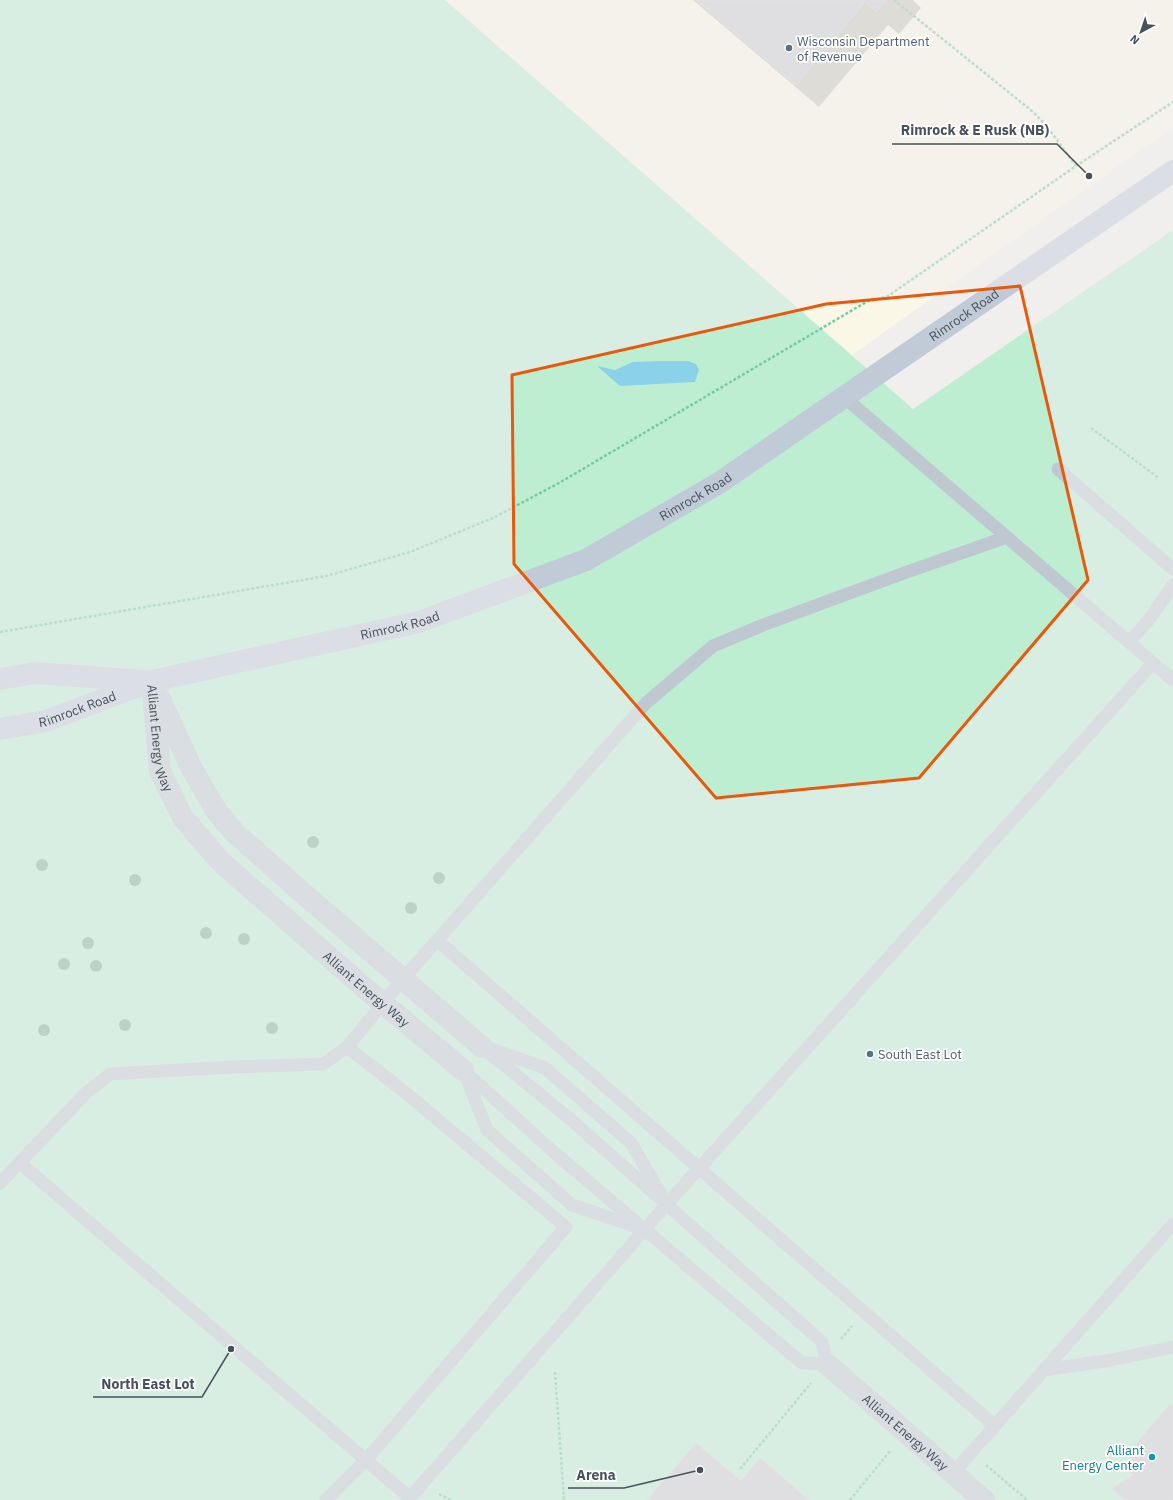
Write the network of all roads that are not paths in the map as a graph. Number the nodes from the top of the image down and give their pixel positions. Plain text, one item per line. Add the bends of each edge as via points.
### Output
1 (1173, 170) edge
2 (844, 397) junction
3 (1058, 470) dead end
4 (1007, 537) junction
5 (1173, 569) edge
6 (1173, 585) edge
7 (1129, 642) junction
8 (1153, 663) junction
9 (0, 679) edge
10 (1173, 680) edge
11 (152, 681) junction
12 (0, 729) edge
13 (437, 940) junction
14 (403, 979) junction
15 (383, 1003) junction
16 (347, 1047) junction
17 (482, 1047) junction
18 (463, 1070) junction
19 (20, 1163) junction
20 (699, 1168) junction
21 (0, 1183) edge
22 (667, 1204) junction
23 (1173, 1224) edge
24 (644, 1230) junction
25 (1173, 1347) edge
26 (827, 1364) junction
27 (1044, 1370) junction
28 (995, 1426) junction
29 (366, 1460) junction
30 (953, 1473) junction
31 (409, 1499) edge
32 (326, 1500) edge
33 (984, 1500) edge

1 - 2 main road, Rimrock Road
2 - 4 lane
2 - 11 main road, Rimrock Road via 719,483 586,560 419,622
3 - 5 lane
4 - 7 lane
4 - 13 lane via 763,625 713,646 646,703
6 - 7 lane via 1148,621
7 - 8 lane
8 - 10 lane
8 - 20 lane
9 - 11 main road, Rimrock Road via 36,673
11 - 12 main road, Rimrock Road via 46,721
11 - 14 street, Alliant Energy Way via 192,769 217,812 235,833
11 - 15 street, Alliant Energy Way via 160,771 183,818 221,862
13 - 14 lane
13 - 20 lane
14 - 15 lane
14 - 17 street, Alliant Energy Way
15 - 16 lane
15 - 18 street, Alliant Energy Way
16 - 19 lane via 323,1064 110,1074 86,1093
16 - 29 lane via 566,1227
17 - 22 lane via 569,1118
17 - 22 lane via 545,1068 631,1143
18 - 24 lane
18 - 24 lane via 487,1130 492,1135 572,1205
19 - 21 lane
19 - 29 lane
20 - 22 lane
20 - 28 lane
22 - 24 lane
22 - 26 lane via 822,1342
23 - 27 lane
24 - 26 lane via 802,1363
24 - 31 lane
25 - 27 lane
26 - 30 street, Alliant Energy Way
27 - 28 lane
28 - 30 lane
29 - 31 lane
29 - 32 lane
30 - 33 street, Alliant Energy Way

